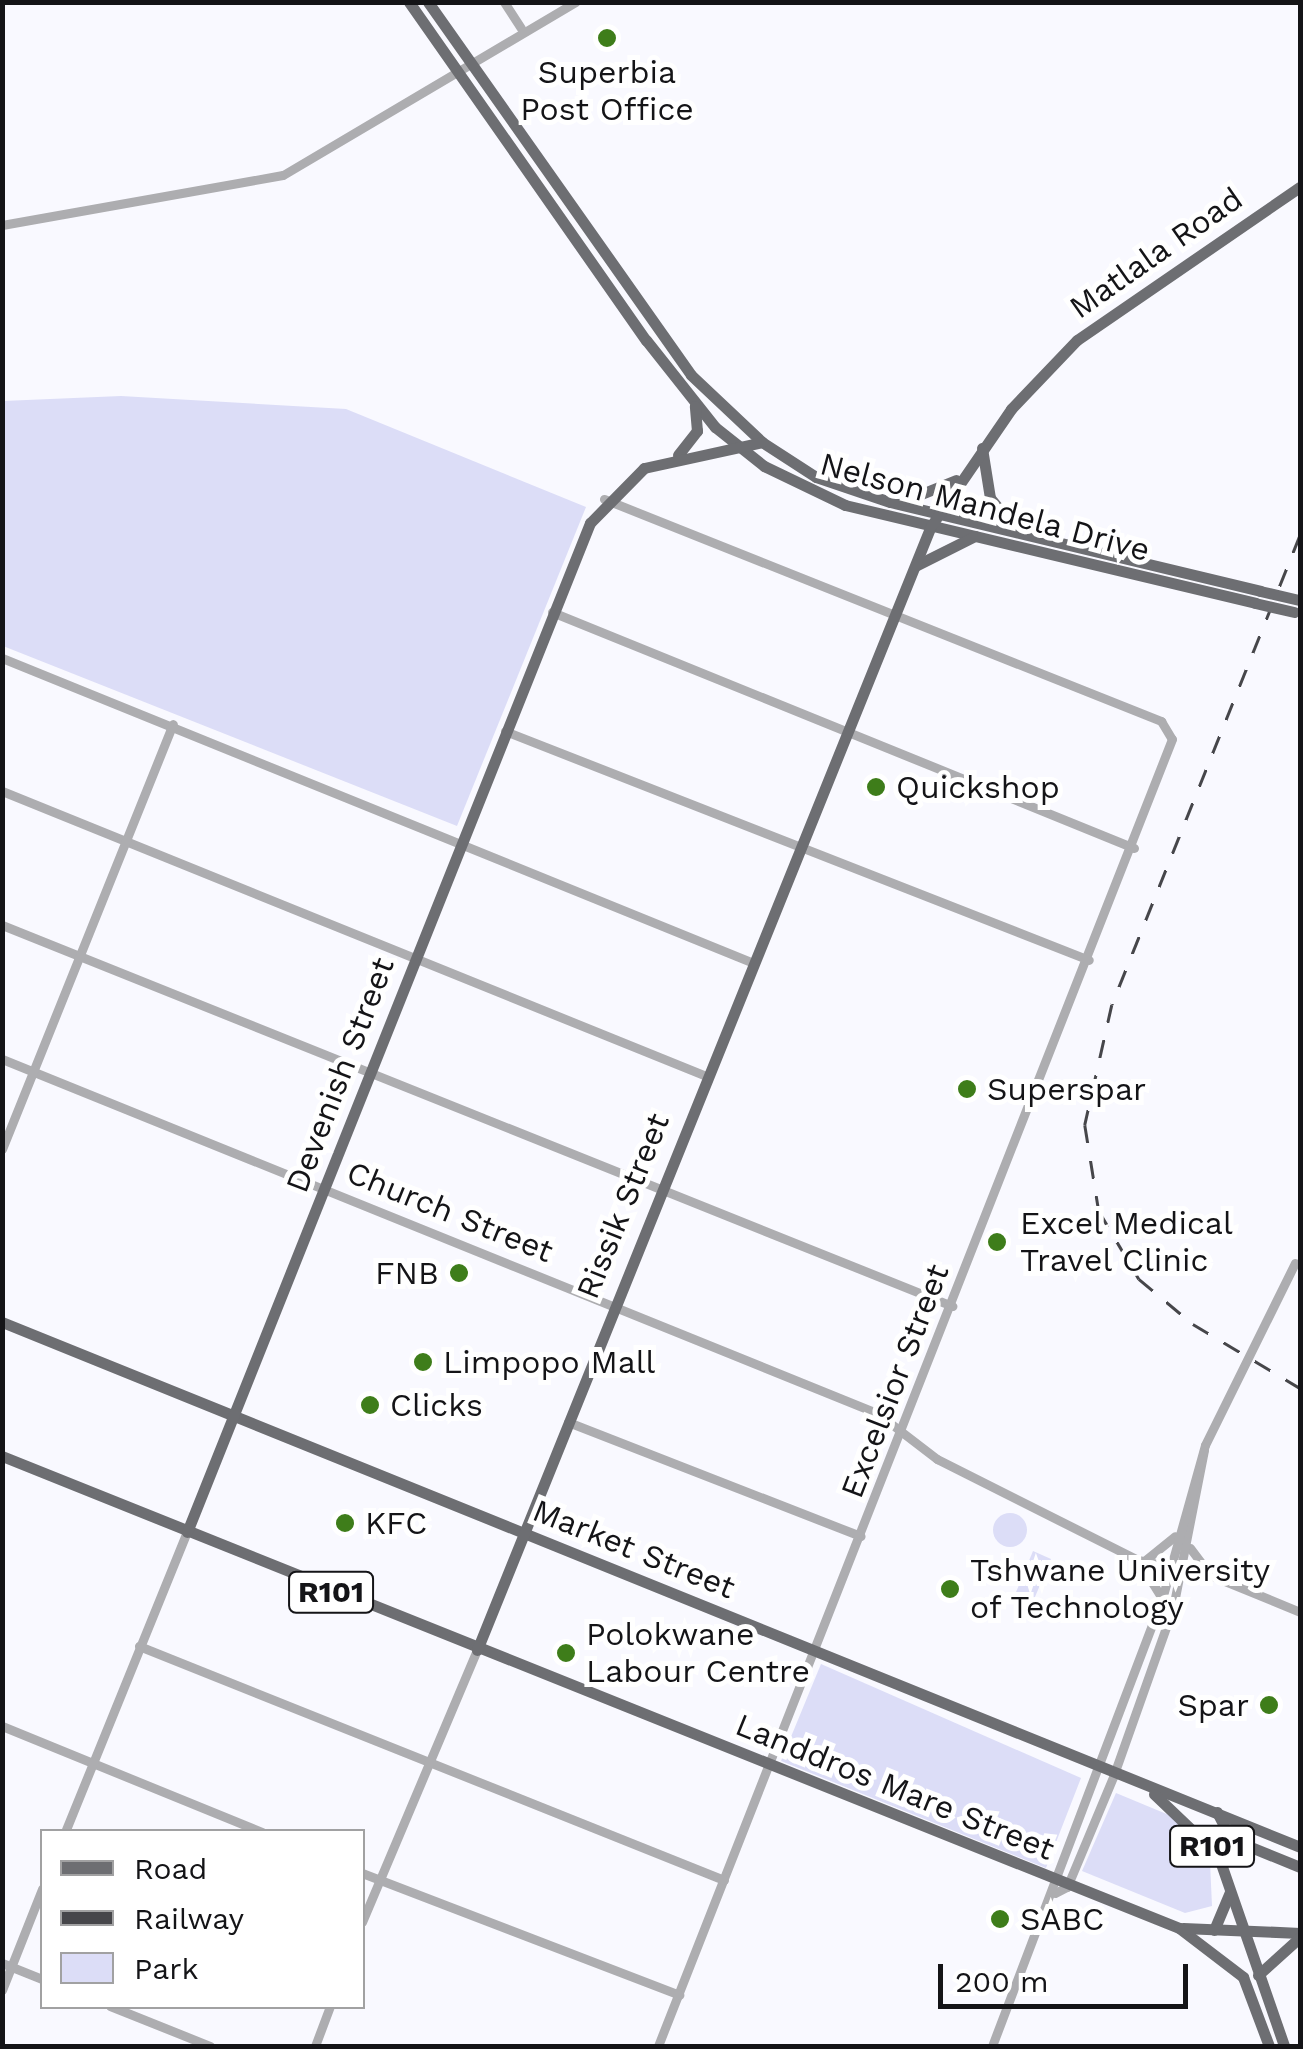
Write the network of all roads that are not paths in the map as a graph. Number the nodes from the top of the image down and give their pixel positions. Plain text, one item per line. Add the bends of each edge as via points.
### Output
1 (410, 2) edge
2 (428, 2) edge
3 (504, 2) edge
4 (576, 2) edge
5 (521, 28) junction
6 (467, 59) junction
7 (455, 67) junction
8 (1300, 187) edge
9 (2, 225) edge
10 (694, 403) junction
11 (762, 442) junction
12 (734, 443) junction
13 (983, 446) junction
14 (678, 456) junction
15 (960, 478) junction
16 (604, 499) junction
17 (890, 502) junction
18 (940, 512) junction
19 (931, 526) junction
20 (1018, 532) junction
21 (980, 535) junction
22 (912, 569) junction
23 (1258, 597) junction
24 (1299, 606) edge
25 (552, 612) junction
26 (892, 615) junction
27 (2, 658) edge
28 (173, 724) junction
29 (846, 725) junction
30 (505, 731) junction
31 (2, 791) edge
32 (125, 840) junction
33 (460, 841) junction
34 (800, 842) junction
35 (1134, 848) junction
36 (2, 925) edge
37 (78, 956) junction
38 (415, 958) junction
39 (1089, 960) junction
40 (752, 962) junction
41 (2, 1059) edge
42 (34, 1072) junction
43 (369, 1072) junction
44 (706, 1076) junction
45 (2, 1149) edge
46 (326, 1188) junction
47 (660, 1188) junction
48 (1300, 1252) edge
49 (614, 1303) junction
50 (952, 1306) junction
51 (2, 1322) edge
52 (234, 1418) junction
53 (568, 1422) junction
54 (903, 1429) junction
55 (1205, 1446) junction
56 (2, 1456) edge
57 (187, 1532) junction
58 (1178, 1532) junction
59 (522, 1534) junction
60 (861, 1536) junction
61 (1190, 1548) junction
62 (1140, 1561) junction
63 (1170, 1570) junction
64 (1183, 1573) junction
65 (1210, 1575) junction
66 (1162, 1598) junction
67 (1300, 1612) edge
68 (139, 1646) junction
69 (477, 1650) junction
70 (815, 1652) junction
71 (2, 1726) edge
72 (92, 1761) junction
73 (430, 1764) junction
74 (764, 1765) junction
75 (1095, 1770) junction
76 (1113, 1777) junction
77 (1143, 1785) junction
78 (1217, 1812) junction
79 (66, 1829) edge
80 (255, 1829) edge
81 (1300, 1847) edge
82 (1300, 1867) edge
83 (365, 1874) edge
84 (379, 1880) junction
85 (724, 1880) junction
86 (1230, 1883) junction
87 (1058, 1886) junction
88 (40, 1892) edge
89 (365, 1915) edge
90 (1178, 1928) junction
91 (1214, 1930) junction
92 (1247, 1931) junction
93 (1300, 1935) edge
94 (7, 1965) edge
95 (1258, 1975) junction
96 (40, 1978) edge
97 (2, 1990) edge
98 (679, 1995) junction
99 (118, 2009) edge
100 (329, 2009) edge
101 (210, 2046) edge
102 (315, 2046) edge
103 (658, 2046) edge
104 (992, 2046) edge
105 (1269, 2046) edge
106 (1284, 2046) edge

1 - 7 main road, Nelson Mandela Drive
2 - 6 main road, Nelson Mandela Drive
3 - 5 street
4 - 5 street
5 - 6 street
6 - 7 street
6 - 11 main road, Nelson Mandela Drive via 683,364
7 - 9 street via 282,175
7 - 10 main road, Nelson Mandela Drive
8 - 13 main road, Matlala Road via 1116,307
10 - 12 main road, Nelson Mandela Drive
10 - 14 main road via 697,430
11 - 12 main road, Devenish Street
11 - 17 main road, Nelson Mandela Drive via 816,477
12 - 14 main road, Devenish Street
12 - 19 main road, Nelson Mandela Drive via 804,489
13 - 15 main road, Matlala Road
13 - 20 main road via 990,498
14 - 16 main road, Devenish Street via 626,478
15 - 17 main road via 928,497
15 - 18 main road, Matlala Road
16 - 25 main road, Devenish Street
16 - 26 street
17 - 18 main road, Nelson Mandela Drive
18 - 19 main road, Rissik Street
18 - 20 main road, Nelson Mandela Drive
19 - 21 main road, Nelson Mandela Drive
19 - 22 main road, Rissik Street
20 - 23 main road, Nelson Mandela Drive
21 - 22 main road
21 - 23 main road, Nelson Mandela Drive
22 - 26 main road, Rissik Street
23 - 24 main road, Nelson Mandela Drive, bridge
25 - 29 street
25 - 30 main road, Devenish Street
26 - 29 main road, Rissik Street
26 - 35 street, Excelsior Street via 1172,732
27 - 28 street
28 - 32 street
28 - 33 street
29 - 34 main road, Rissik Street
29 - 35 street
30 - 33 main road, Devenish Street
30 - 34 street
31 - 32 street
32 - 37 street
32 - 38 street
33 - 38 main road, Devenish Street
33 - 40 street
34 - 39 street
34 - 40 main road, Rissik Street
35 - 39 street, Excelsior Street
36 - 37 street
37 - 42 street
37 - 43 street
38 - 43 main road, Devenish Street
38 - 44 street
39 - 50 street, Excelsior Street
40 - 44 main road, Rissik Street
41 - 42 street, Church Street
42 - 45 street
42 - 46 street, Church Street
43 - 46 main road, Devenish Street
43 - 47 street
44 - 47 main road, Rissik Street
46 - 49 street, Church Street
46 - 52 main road, Devenish Street
47 - 49 main road, Rissik Street
47 - 50 street
48 - 55 street, bridge
49 - 53 main road, Rissik Street
49 - 54 street, Church Street
50 - 54 street, Excelsior Street
51 - 52 main road, Market Street / R101
52 - 57 main road, Devenish Street
52 - 59 main road, Market Street / R101
53 - 59 main road, Rissik Street
53 - 60 street
54 - 60 street, Excelsior Street
54 - 62 street, Church Street via 937,1459
55 - 58 street
55 - 61 street
56 - 57 main road, Landdros Mare Street / R101
57 - 68 street, Devenish Street
57 - 69 main road, Landdros Mare Street / R101
58 - 62 street
58 - 63 street
59 - 69 main road, Rissik Street
59 - 70 main road, Market Street / R101
60 - 70 street, Excelsior Street
61 - 64 street
61 - 65 street
62 - 63 street, Church Street
62 - 66 street
63 - 64 street, Church Street
63 - 66 street
64 - 65 street, Church Street
64 - 76 street
65 - 67 street, Church Street
66 - 75 street
68 - 72 street, Devenish Street
68 - 73 street
69 - 73 street, Rissik Street
69 - 74 main road, Landdros Mare Street / R101
70 - 74 street, Excelsior Street
70 - 75 main road, Market Street / R101
71 - 72 street
72 - 79 street, Devenish Street
72 - 80 street
73 - 84 street, Rissik Street
73 - 85 street
74 - 85 street, Excelsior Street
74 - 87 main road, Landdros Mare Street / R101
75 - 76 main road, Market Street / R101
75 - 87 street
76 - 77 main road, Market Street / R101
76 - 87 street
77 - 78 main road, Market Street
77 - 86 main road, R101 via 1204,1834
78 - 81 main road, Market Street
78 - 82 main road via 1231,1838
83 - 84 street
84 - 89 street, Rissik Street
84 - 98 street
85 - 98 street, Excelsior Street
86 - 91 main road via 1228,1913
86 - 92 main road, R101
87 - 90 main road, Landdros Mare Street / R101
87 - 104 street
88 - 94 street
90 - 91 main road
90 - 105 main road, Landdros Mare Street / R101 via 1243,1976
91 - 92 main road
92 - 93 main road
92 - 95 main road, R101
93 - 95 main road
94 - 96 street
94 - 97 street
95 - 106 main road, R101
98 - 103 street, Excelsior Street
99 - 101 street
100 - 102 street

